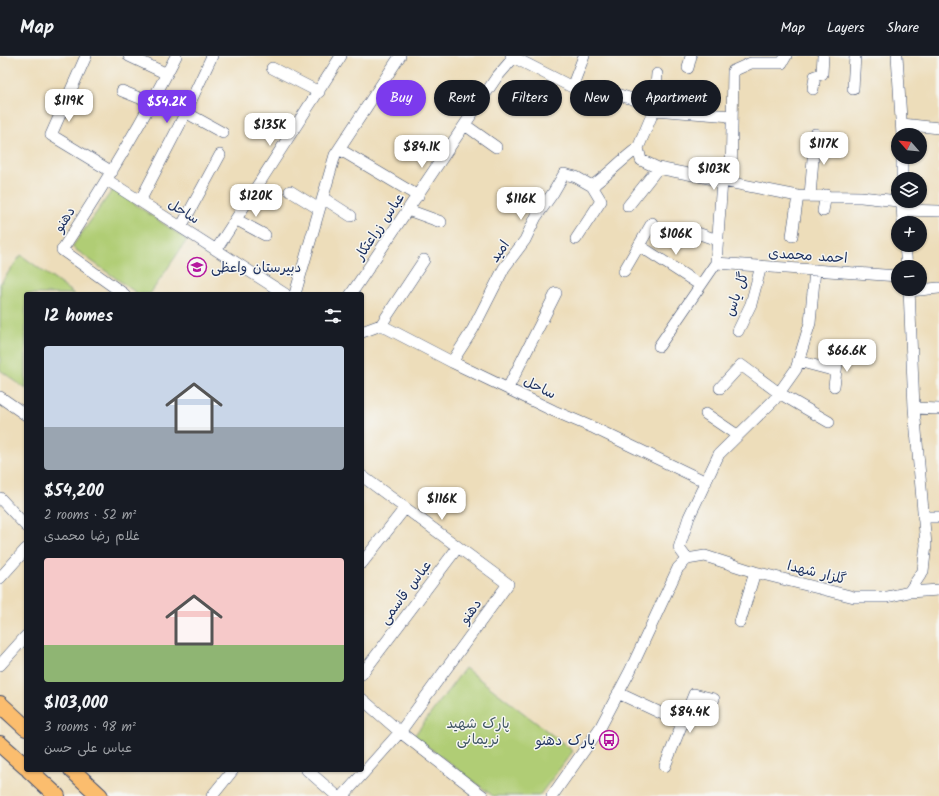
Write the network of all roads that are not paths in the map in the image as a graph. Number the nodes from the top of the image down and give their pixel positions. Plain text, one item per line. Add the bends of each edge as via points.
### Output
1 (86, 56) edge
2 (129, 56) edge
3 (176, 56) edge
4 (212, 56) edge
5 (341, 56) edge
6 (400, 56) edge
7 (584, 56) edge
8 (690, 56) edge
9 (786, 56) edge
10 (824, 56) edge
11 (855, 56) edge
12 (897, 56) edge
13 (513, 57) edge
14 (272, 68) dead end
15 (688, 68) dead end
16 (167, 74) junction
17 (657, 74) dead end
18 (575, 80) edge
19 (656, 80) edge
20 (570, 86) edge
21 (813, 89) dead end
22 (853, 89) dead end
23 (122, 91) dead end
24 (319, 92) junction
25 (152, 103) junction
26 (185, 112) junction
27 (721, 115) edge
28 (651, 116) edge
29 (731, 116) junction
30 (465, 125) junction
31 (902, 128) edge
32 (939, 128) edge
33 (927, 129) edge
34 (223, 133) dead end
35 (815, 134) dead end
36 (496, 147) dead end
37 (638, 148) junction
38 (339, 149) junction
39 (220, 155) dead end
40 (658, 168) junction
41 (110, 176) junction
42 (727, 182) junction
43 (592, 186) junction
44 (290, 192) dead end
45 (418, 196) junction
46 (798, 196) junction
47 (810, 196) junction
48 (826, 196) junction
49 (140, 201) junction
50 (891, 202) edge
51 (321, 204) junction
52 (628, 206) dead end
53 (925, 208) edge
54 (408, 210) junction
55 (823, 211) dead end
56 (939, 211) edge
57 (351, 216) dead end
58 (237, 220) junction
59 (441, 222) dead end
60 (652, 223) dead end
61 (181, 227) junction
62 (686, 229) dead end
63 (265, 236) dead end
64 (792, 236) dead end
65 (576, 239) dead end
66 (717, 240) junction
67 (640, 246) junction
68 (216, 250) junction
69 (424, 260) dead end
70 (716, 263) junction
71 (761, 266) junction
72 (815, 270) junction
73 (624, 271) dead end
74 (891, 275) edge
75 (700, 286) junction
76 (939, 288) edge
77 (927, 289) edge
78 (121, 292) edge
79 (282, 292) edge
80 (296, 292) edge
81 (352, 292) edge
82 (556, 293) dead end
83 (909, 296) edge
84 (381, 325) junction
85 (364, 331) edge
86 (738, 331) dead end
87 (659, 346) dead end
88 (838, 356) dead end
89 (798, 360) junction
90 (452, 362) junction
91 (836, 371) junction
92 (834, 386) dead end
93 (508, 388) junction
94 (720, 388) dead end
95 (779, 393) junction
96 (0, 397) edge
97 (914, 408) junction
98 (939, 409) edge
99 (24, 414) edge
100 (706, 414) dead end
101 (829, 422) dead end
102 (737, 435) junction
103 (364, 477) edge
104 (706, 482) junction
105 (0, 500) edge
106 (405, 508) junction
107 (923, 517) junction
108 (939, 517) edge
109 (24, 524) edge
110 (458, 547) junction
111 (24, 551) edge
112 (687, 559) junction
113 (364, 560) edge
114 (755, 572) junction
115 (0, 578) edge
116 (939, 590) edge
117 (909, 592) junction
118 (740, 622) dead end
119 (24, 638) edge
120 (0, 665) edge
121 (364, 671) edge
122 (618, 694) junction
123 (714, 699) dead end
124 (364, 701) edge
125 (0, 704) edge
126 (682, 723) junction
127 (24, 726) edge
128 (400, 732) junction
129 (0, 744) edge
130 (24, 766) edge
131 (666, 766) dead end
132 (31, 772) edge
133 (74, 772) edge
134 (231, 772) edge
135 (309, 772) edge
136 (57, 796) edge
137 (100, 796) edge
138 (212, 796) edge
139 (337, 796) edge
140 (343, 796) edge
141 (482, 796) edge
142 (552, 796) edge

1 - 41 street, ساحل via 51,135
2 - 16 street
3 - 16 street
4 - 26 street
5 - 24 street
6 - 38 street
7 - 18 street
8 - 15 street
9 - 29 street via 782,63 751,63 733,71
10 - 21 street via 822,74 815,76
11 - 22 street
12 - 31 street
13 - 20 street
13 - 30 street, عباس زراعتکار
14 - 24 street
16 - 25 street
17 - 19 street
23 - 25 street
24 - 58 street
25 - 41 street
26 - 34 street
26 - 49 street
27 - 29 street
28 - 37 street
29 - 42 street
30 - 36 street
30 - 45 street, عباس زراعتکار
32 - 33 street
35 - 47 street
37 - 40 street via 641,160
37 - 43 street
38 - 45 street
38 - 51 street
39 - 61 street
40 - 42 street
40 - 52 street
41 - 49 street, ساحل
41 - 78 street, دهنو via 62,250
42 - 46 street
42 - 66 street
43 - 65 street via 601,201
43 - 90 street, امید via 564,174 536,217 525,240 504,268
44 - 51 street
45 - 54 street, عباس زراعتکار
46 - 47 street
46 - 64 street
47 - 48 street
48 - 50 street
48 - 55 street
49 - 61 street, ساحل
51 - 57 street
51 - 80 street
53 - 56 street
54 - 59 street
54 - 81 street, عباس زراعتکار
58 - 63 street
58 - 68 street
60 - 67 street
61 - 68 street, ساحل
62 - 66 street
66 - 70 street
67 - 73 street
67 - 75 street
68 - 79 street, ساحل
69 - 84 street
70 - 71 street, احمد محمدی
70 - 75 street
71 - 72 street, احمد محمدی
71 - 86 street, گل یاس via 751,304
72 - 74 street, احمد محمدی
72 - 89 street via 810,323
75 - 87 street
76 - 77 street
82 - 93 street
83 - 97 street
84 - 85 street
84 - 90 street, ساحل
88 - 91 street
89 - 91 street
89 - 95 street via 796,369
90 - 93 street, ساحل
91 - 92 street
93 - 104 street, ساحل
94 - 95 street via 741,365
95 - 101 street
95 - 102 street
96 - 99 street
97 - 98 street
97 - 107 street
100 - 102 street
102 - 104 street via 719,454
103 - 106 street, دهنو
104 - 112 street via 689,517 679,548
105 - 109 street
106 - 110 street, دهنو
106 - 113 street
107 - 108 street
107 - 117 street via 926,545 923,572
110 - 121 street, عباس قاسمی
110 - 128 street, دهنو via 508,584
111 - 115 street
112 - 114 street, گلزار شهدا via 705,556
112 - 122 street via 678,568
114 - 117 street, گلزار شهدا via 854,597 887,597
114 - 118 street
116 - 117 street, گلزار شهدا
119 - 120 street
122 - 126 street
122 - 142 street via 600,728
123 - 126 street via 694,694
124 - 128 street
125 - 127 highway
126 - 131 street
128 - 140 street, دهنو
128 - 141 street
129 - 130 highway
132 - 136 highway
133 - 137 highway
134 - 138 street
135 - 139 street

